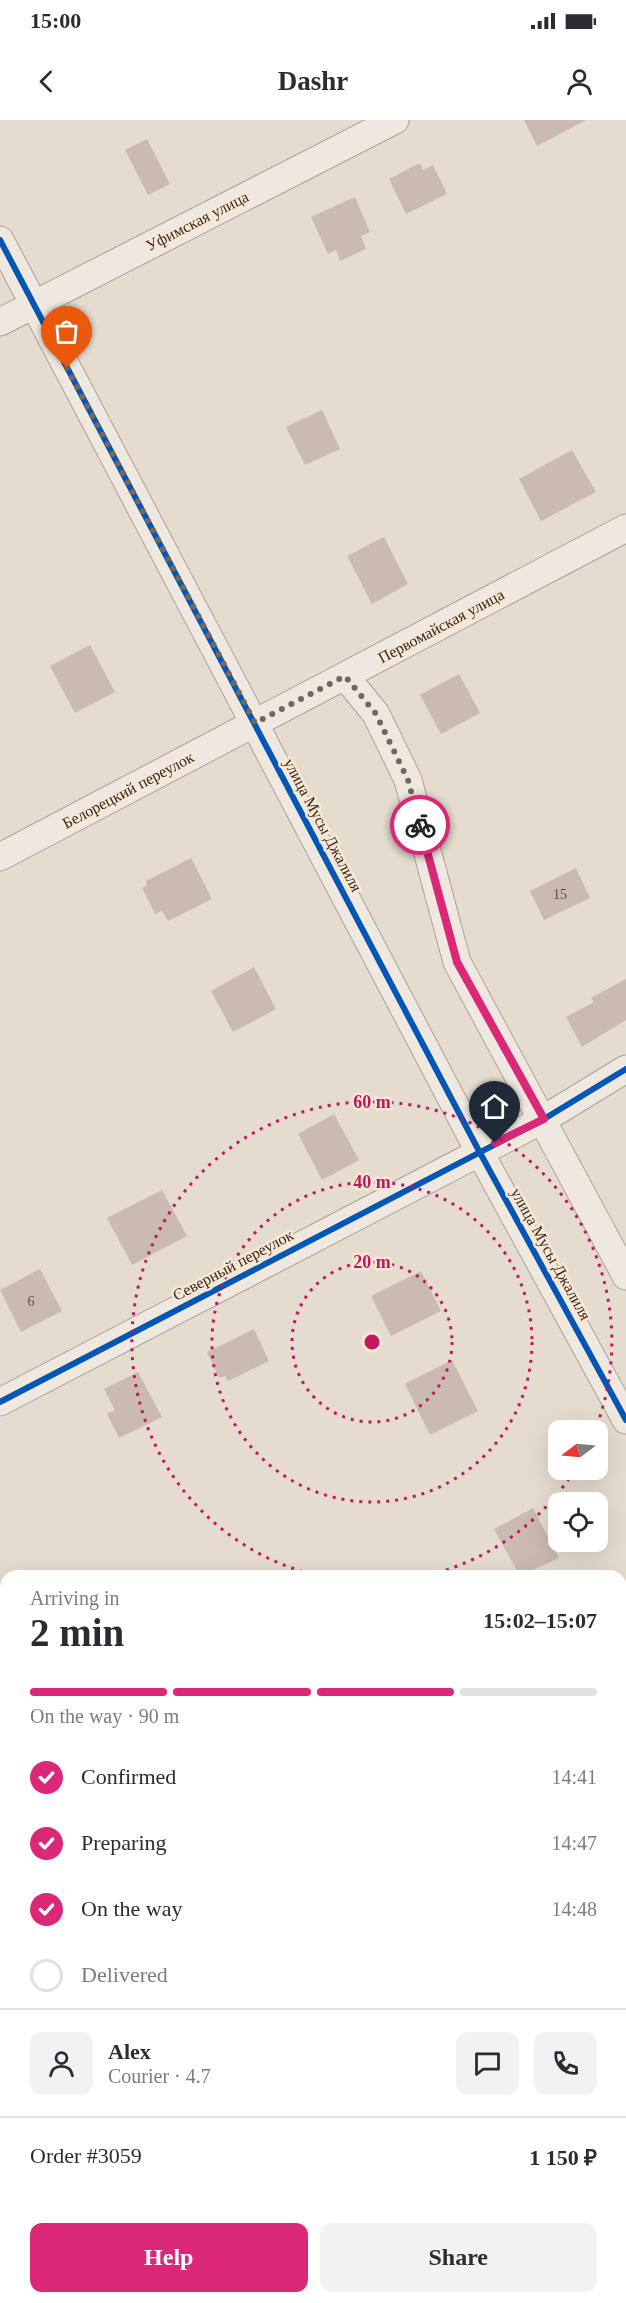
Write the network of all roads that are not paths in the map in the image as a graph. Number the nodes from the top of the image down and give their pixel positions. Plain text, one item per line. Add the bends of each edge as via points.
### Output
1 (394, 120) edge
2 (0, 240) edge
3 (34, 305) junction
4 (0, 322) edge
5 (626, 528) edge
6 (345, 676) junction
7 (255, 723) junction
8 (0, 857) edge
9 (626, 1069) edge
10 (544, 1119) junction
11 (479, 1151) junction
12 (626, 1276) edge
13 (0, 1402) edge
14 (626, 1420) edge

1 - 3 street, Уфимская улица
2 - 3 street, улица Мусы Джалиля
3 - 4 street, Уфимская улица
3 - 7 street, улица Мусы Джалиля
5 - 6 street, Первомайская улица
6 - 7 street, Первомайская улица
6 - 10 street via 376,714 408,780 457,962
7 - 8 street, Белорецкий переулок
7 - 11 street, улица Мусы Джалиля
9 - 10 street, Северный переулок
10 - 11 street, Северный переулок
10 - 12 street
11 - 13 street, Северный переулок
11 - 14 street, улица Мусы Джалиля

